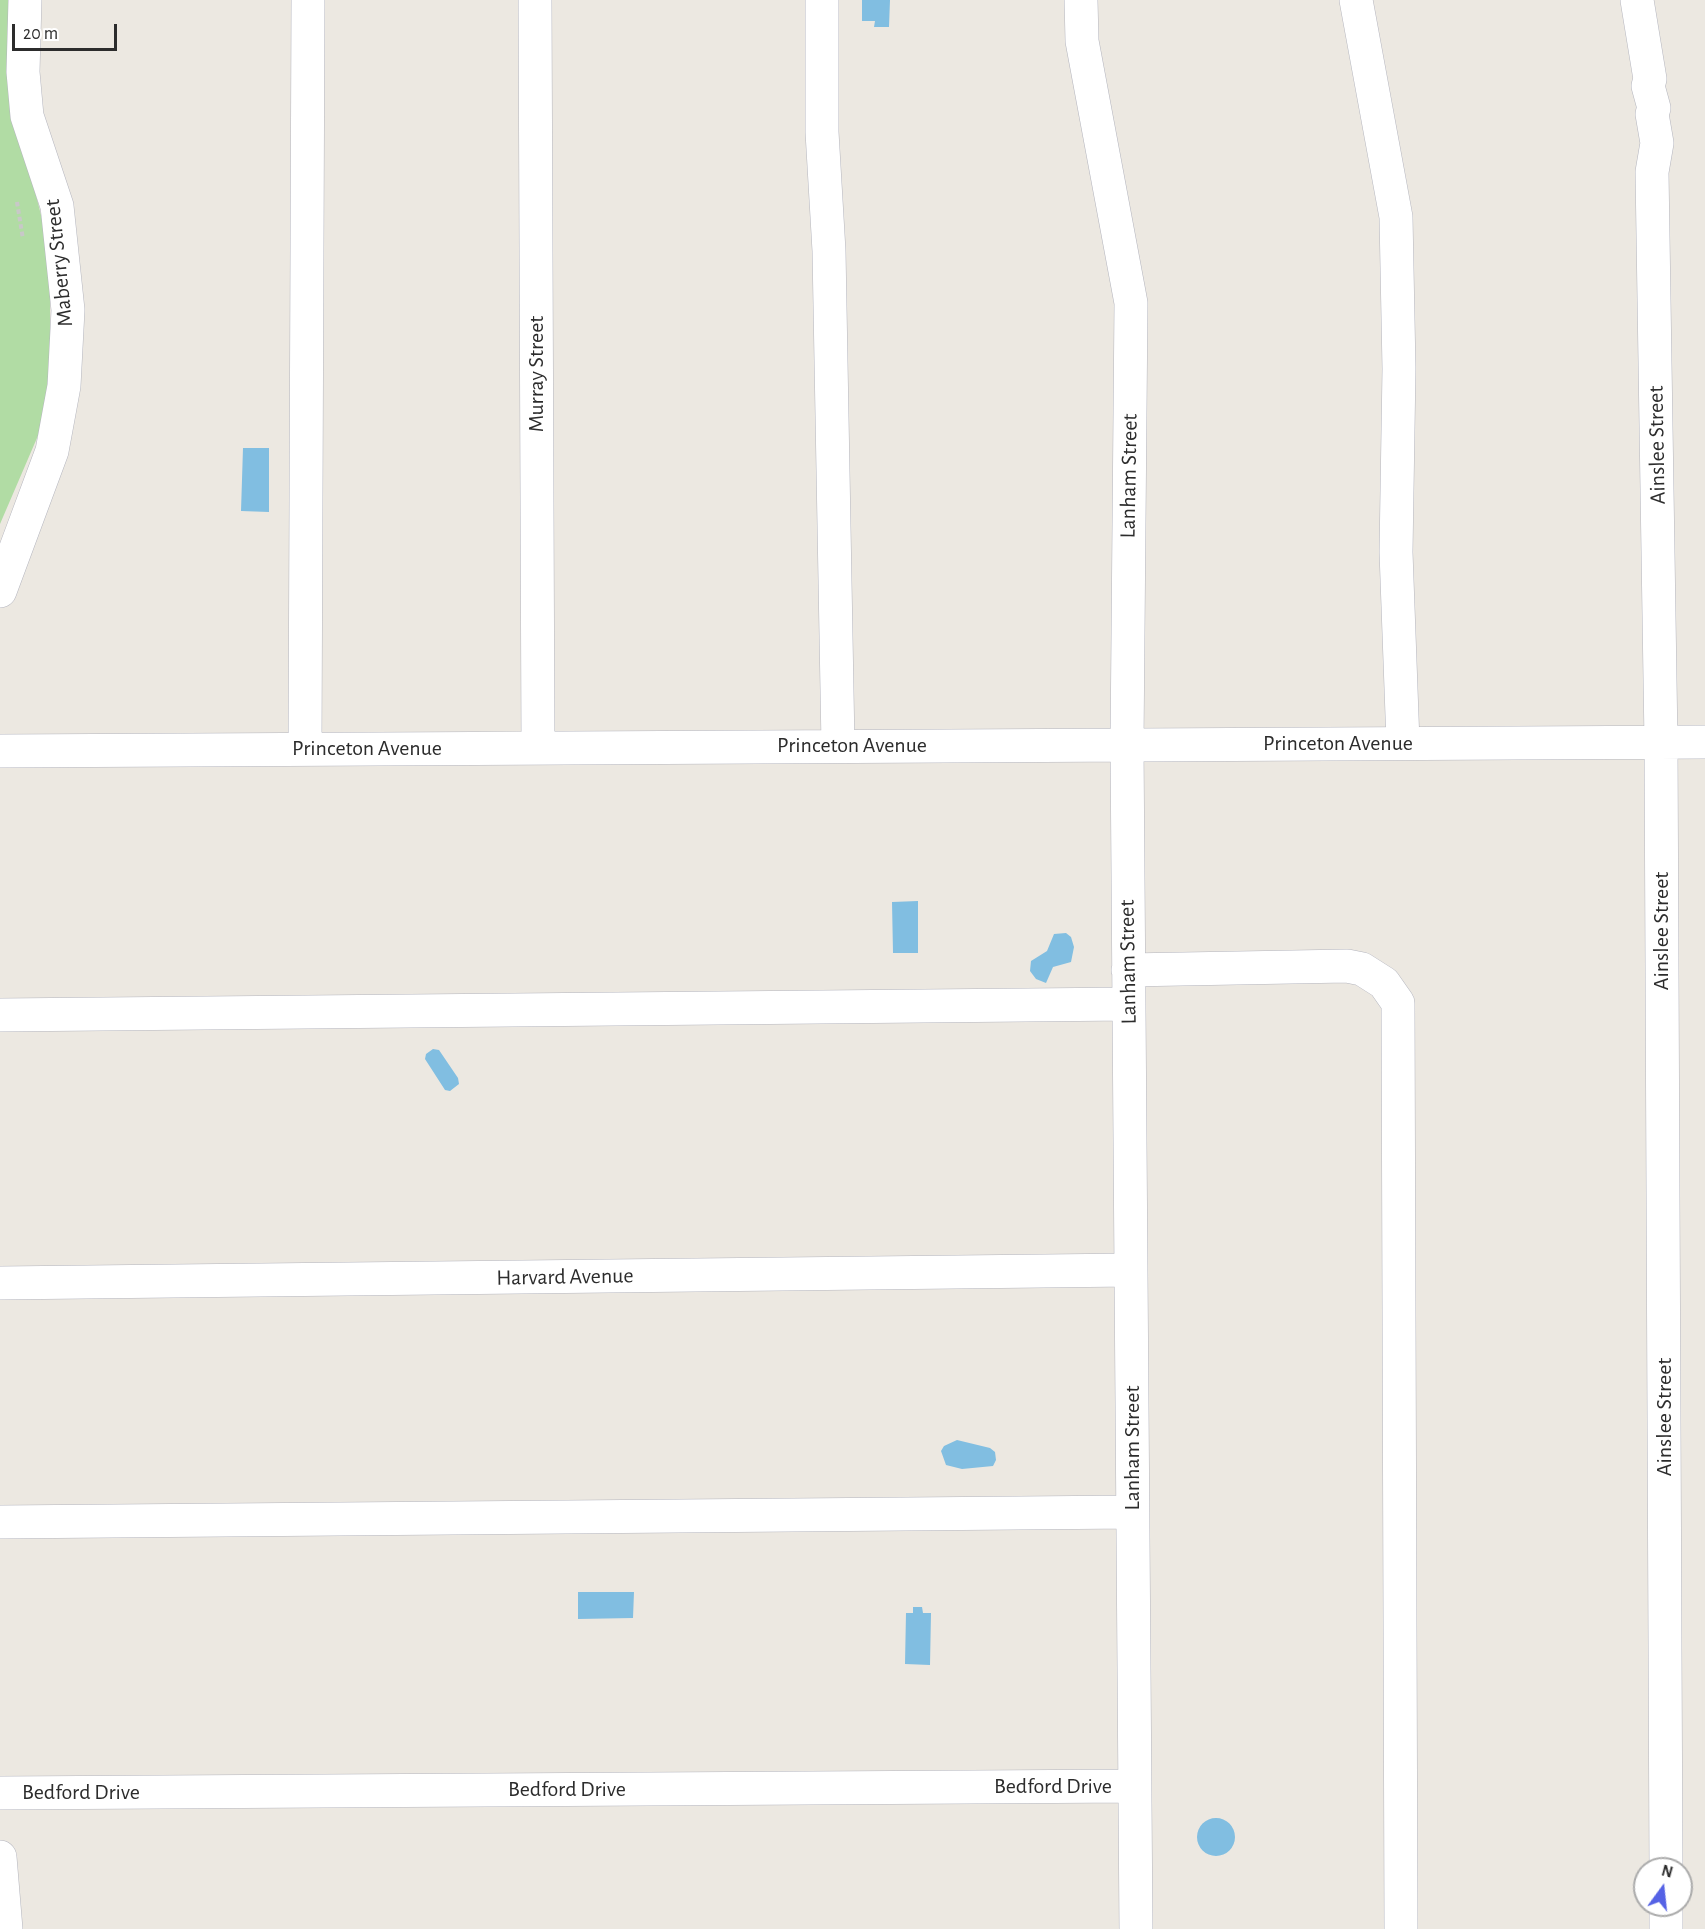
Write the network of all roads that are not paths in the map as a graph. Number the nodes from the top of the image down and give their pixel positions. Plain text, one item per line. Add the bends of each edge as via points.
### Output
1 (25, 0) edge
2 (309, 0) edge
3 (535, 0) edge
4 (822, 0) edge
5 (1082, 0) edge
6 (1356, 0) edge
7 (1637, 0) edge
8 (0, 591) edge
9 (1660, 742) junction
10 (1705, 742) edge
11 (1403, 743) junction
12 (1127, 744) junction
13 (838, 746) junction
14 (538, 747) junction
15 (306, 749) junction
16 (0, 751) edge
17 (1128, 970) junction
18 (1129, 1004) junction
19 (0, 1015) edge
20 (1131, 1270) junction
21 (0, 1283) edge
22 (1132, 1512) junction
23 (0, 1522) edge
24 (1134, 1786) junction
25 (0, 1793) edge
26 (0, 1857) edge
27 (1666, 1857) edge
28 (6, 1929) edge
29 (1136, 1929) edge
30 (1401, 1929) edge

1 - 8 street, Maberry Street via 23,72 27,116 57,206 68,310 64,386 52,451
2 - 15 street
3 - 14 street, Murray Street
4 - 13 street
5 - 12 street, Lanham Street via 1082,41 1131,303
6 - 11 street via 1396,217 1396,552
7 - 9 street, Ainslee Street via 1657,143 1653,172
9 - 10 street, Princeton Avenue
9 - 11 street, Princeton Avenue
9 - 27 street, Ainslee Street
11 - 12 street, Princeton Avenue
12 - 13 street, Princeton Avenue
12 - 17 street, Lanham Street
13 - 14 street, Princeton Avenue
14 - 15 street, Princeton Avenue
15 - 16 street, Princeton Avenue
17 - 18 street, Lanham Street
17 - 30 street via 1347,966 1362,969 1384,983 1398,1003
18 - 19 street
18 - 20 street, Lanham Street
20 - 21 street, Harvard Avenue
20 - 22 street, Lanham Street
22 - 23 street
22 - 24 street, Lanham Street
24 - 25 street, Bedford Drive
24 - 29 street, Lanham Street
26 - 28 street

